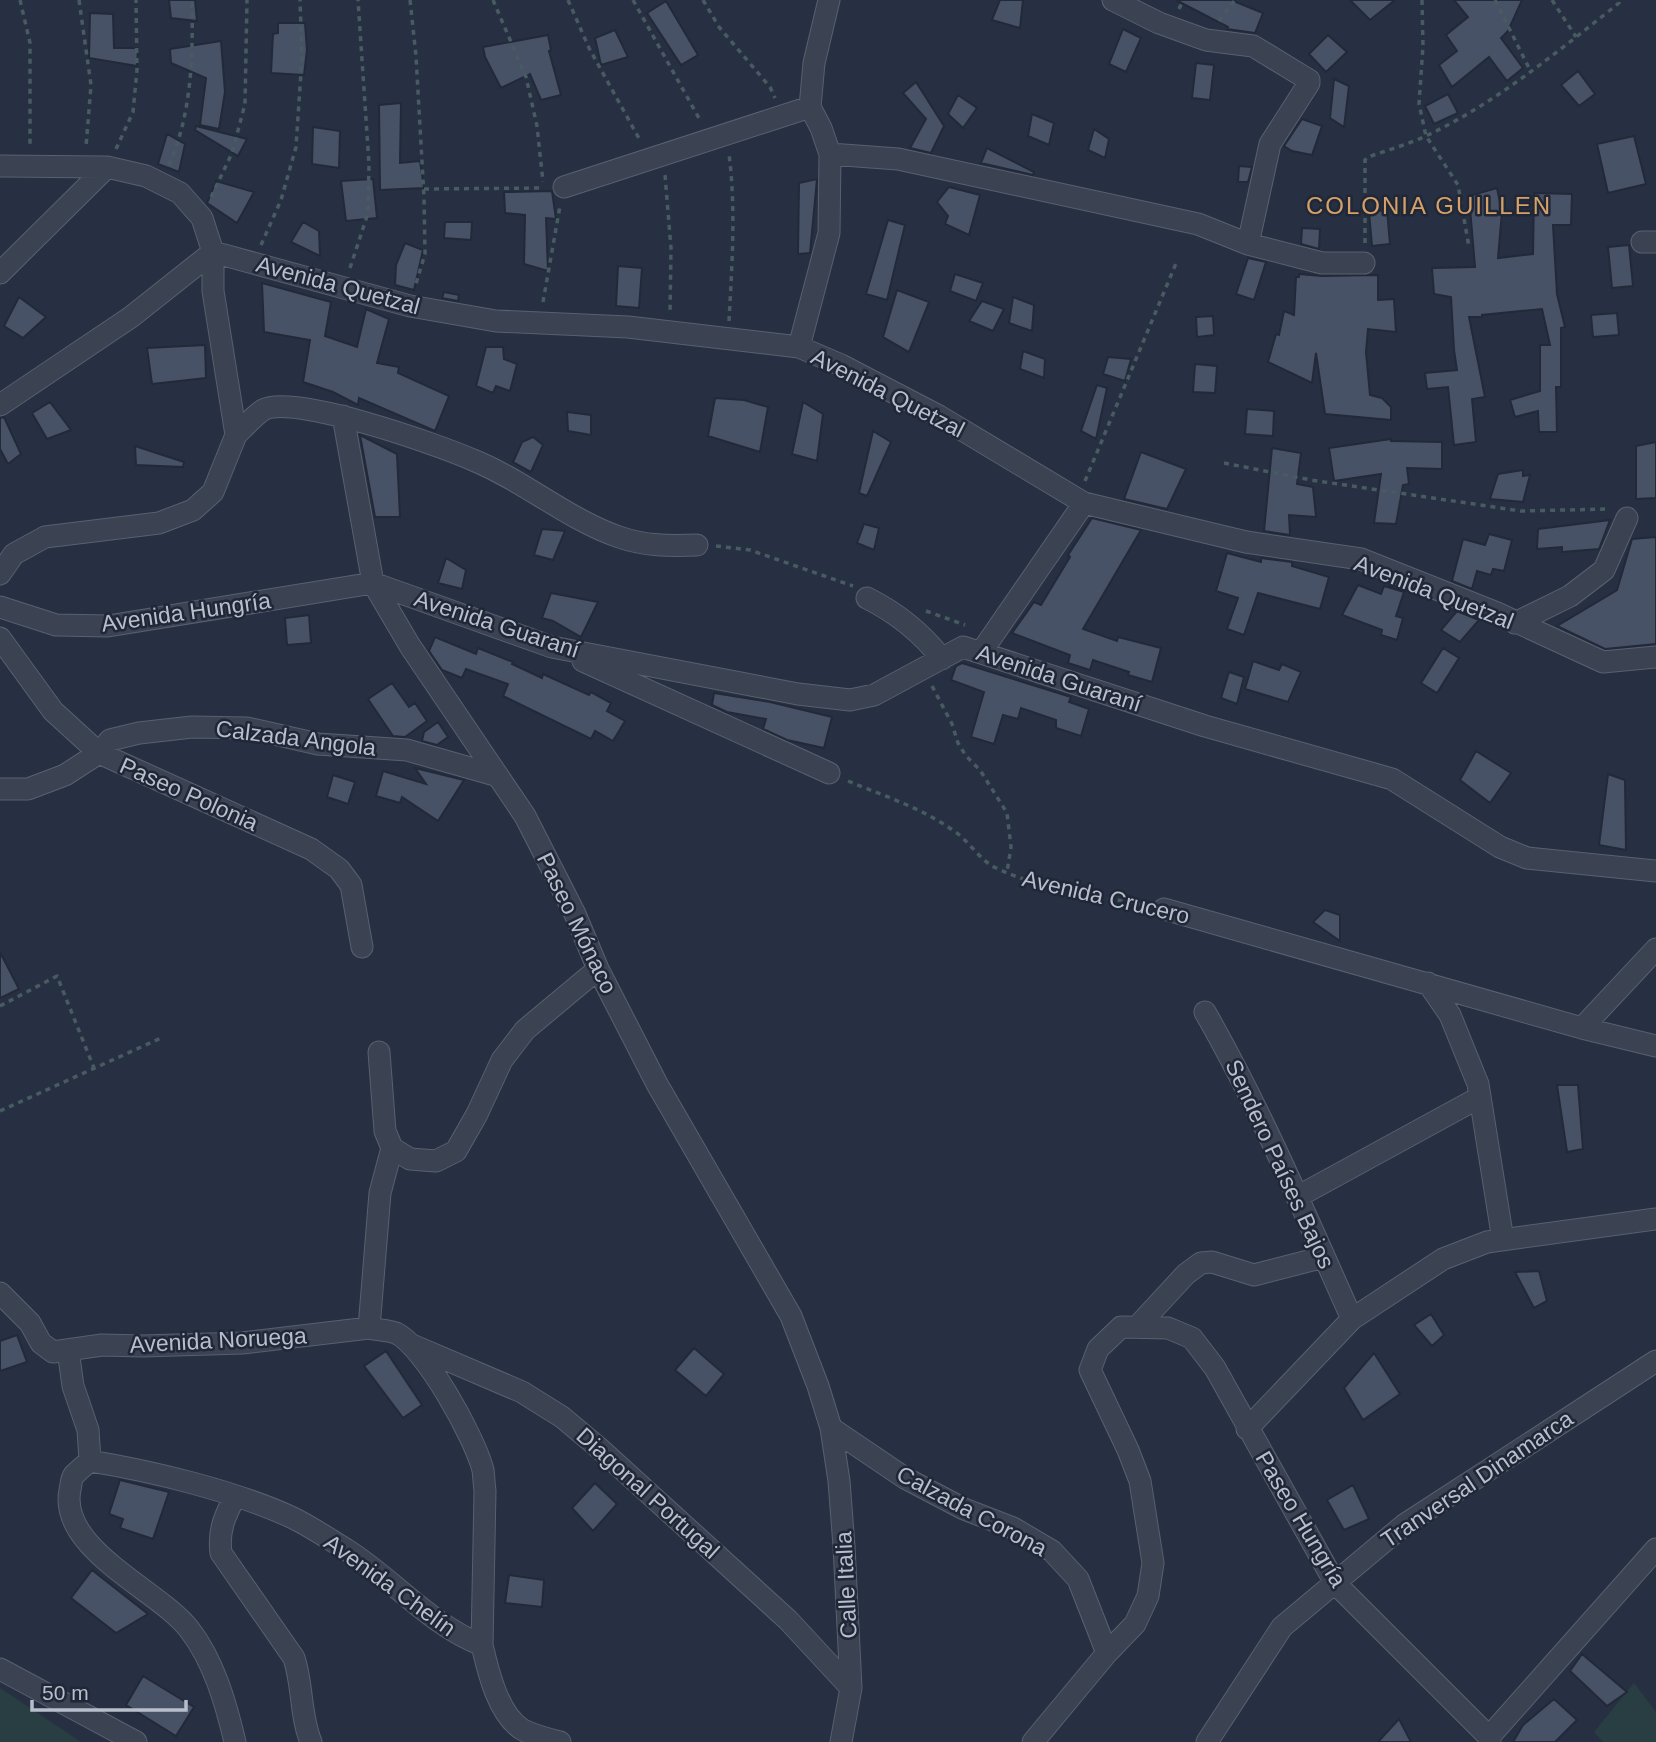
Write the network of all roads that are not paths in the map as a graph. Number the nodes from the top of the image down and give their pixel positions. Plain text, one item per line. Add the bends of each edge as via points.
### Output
1 (829, 0) edge
2 (1113, 0) edge
3 (810, 107) junction
4 (830, 154) junction
5 (0, 166) edge
6 (107, 167) junction
7 (554, 188) road end
8 (1248, 244) junction
9 (213, 252) junction
10 (1364, 263) road end
11 (0, 273) edge
12 (799, 347) junction
13 (0, 405) edge
14 (343, 416) junction
15 (236, 435) junction
16 (1081, 501) junction
17 (1627, 518) road end
18 (697, 545) road end
19 (0, 574) edge
20 (373, 583) junction
21 (860, 592) road end
22 (0, 607) edge
23 (1515, 623) junction
24 (0, 638) edge
25 (988, 643) junction
26 (552, 647) junction
27 (1656, 657) edge
28 (933, 664) junction
29 (99, 753) junction
30 (830, 774) road end
31 (498, 776) junction
32 (0, 789) edge
33 (1656, 871) edge
34 (1164, 909) road end
35 (362, 947) dead end
36 (1656, 949) edge
37 (598, 969) junction
38 (1428, 983) junction
39 (1205, 1012) dead end
40 (1582, 1028) junction
41 (1656, 1046) edge
42 (379, 1052) dead end
43 (1480, 1097) junction
44 (392, 1147) junction
45 (1297, 1197) junction
46 (1656, 1219) edge
47 (1503, 1240) junction
48 (1324, 1257) junction
49 (0, 1293) edge
50 (1352, 1319) junction
51 (1137, 1327) junction
52 (369, 1328) junction
53 (412, 1345) junction
54 (68, 1350) junction
55 (1656, 1362) edge
56 (831, 1428) junction
57 (1247, 1429) junction
58 (90, 1461) junction
59 (235, 1496) junction
60 (1656, 1549) edge
61 (1335, 1583) junction
62 (482, 1645) junction
63 (1107, 1653) junction
64 (0, 1669) edge
65 (851, 1688) junction
66 (1074, 1692) junction
67 (1490, 1739) edge
68 (136, 1742) edge
69 (235, 1742) edge
70 (311, 1742) edge
71 (560, 1742) edge
72 (841, 1742) edge
73 (1033, 1742) edge
74 (1054, 1742) edge
75 (1207, 1742) edge

1 - 3 street via 814,63
2 - 8 street via 1206,40 1253,46 1309,80 1270,144
3 - 4 street
3 - 7 street
4 - 8 street via 898,159 1013,183 1198,224
4 - 12 street via 830,233
5 - 6 street
6 - 9 street via 146,176 180,193 202,218
6 - 11 street
8 - 10 street via 1322,263
9 - 12 street, Avenida Quetzal via 410,306 496,321 628,327
9 - 13 street via 131,317
9 - 15 street via 213,291
12 - 16 street, Avenida Quetzal via 939,416
14 - 15 street via 293,406 265,409
14 - 18 street via 474,460 618,537 653,546
14 - 20 street, Paseo Mónaco
15 - 19 street via 214,492 193,510 159,523 45,537 14,554
16 - 23 street, Avenida Quetzal via 1246,542 1361,559
16 - 25 street
17 - 23 street via 1604,570 1570,596
20 - 22 street, Avenida Hungría via 108,626 56,625
20 - 26 street, Avenida Guaraní
20 - 31 street, Paseo Mónaco
21 - 28 street via 895,612 930,643
23 - 27 street, Avenida Quetzal via 1604,662
24 - 29 street, Paseo Polonia via 53,711
25 - 28 street, Avenida Guaraní via 963,647
25 - 33 street, Avenida Guaraní via 1205,726 1392,779 1500,848 1527,858
26 - 28 street, Avenida Guaraní via 850,700 874,695
26 - 30 street
29 - 31 street, Calzada Angola via 110,740 139,733 192,727 247,728 318,744 407,750
29 - 32 street, Calzada Angola via 65,775 27,789
29 - 35 street, Paseo Polonia via 311,849 339,869 351,885
31 - 37 street, Paseo Mónaco via 525,816
34 - 38 street, Avenida Crucero
36 - 40 street
37 - 44 street via 525,1030 502,1060 456,1151 436,1161 410,1159
37 - 56 street, Paseo Mónaco via 657,1084 791,1316
38 - 40 street, Avenida Crucero
38 - 43 street via 1450,1015
39 - 45 street, Sendero Países Bajos
40 - 41 street, Avenida Crucero
42 - 44 street via 384,1132
43 - 45 street
43 - 47 street
44 - 52 street via 380,1193
45 - 48 street, Sendero Países Bajos
46 - 47 street
47 - 50 street via 1443,1259
48 - 50 street, Sendero Países Bajos
48 - 51 street via 1254,1275 1201,1263 1185,1274
49 - 54 street via 30,1322 41,1343 54,1352
50 - 57 street
51 - 57 street, Paseo Hungría via 1168,1328 1192,1338 1215,1368
51 - 63 street via 1121,1327 1098,1349 1090,1370 1140,1481 1153,1563 1148,1596 1135,1623
52 - 53 street via 395,1333
52 - 54 street, Avenida Noruega via 242,1343 102,1345
53 - 62 street via 449,1399 483,1471
53 - 65 street, Diagonal Portugal via 522,1392 562,1417 788,1620
54 - 58 street via 73,1386 88,1430
55 - 61 street, Tranversal Dinamarca via 1404,1525
56 - 63 street, Calzada Corona via 905,1478 1052,1551 1078,1579
56 - 65 street, Calle Italia via 840,1494
57 - 61 street, Paseo Hungría
58 - 59 street, Avenida Chelín via 127,1466
58 - 69 street via 72,1477 68,1501 74,1524 97,1553 188,1627 205,1653 228,1710
59 - 62 street, Avenida Chelín via 292,1518 349,1551 459,1636
59 - 70 street via 221,1524 221,1553 294,1658
60 - 67 street
61 - 67 street, Paseo Hungría
61 - 75 street, Tranversal Dinamarca via 1282,1627
62 - 71 street, Avenida Chelín via 491,1685 520,1728
63 - 66 street
64 - 68 street
65 - 72 street, Calle Italia
66 - 73 street
66 - 74 street

